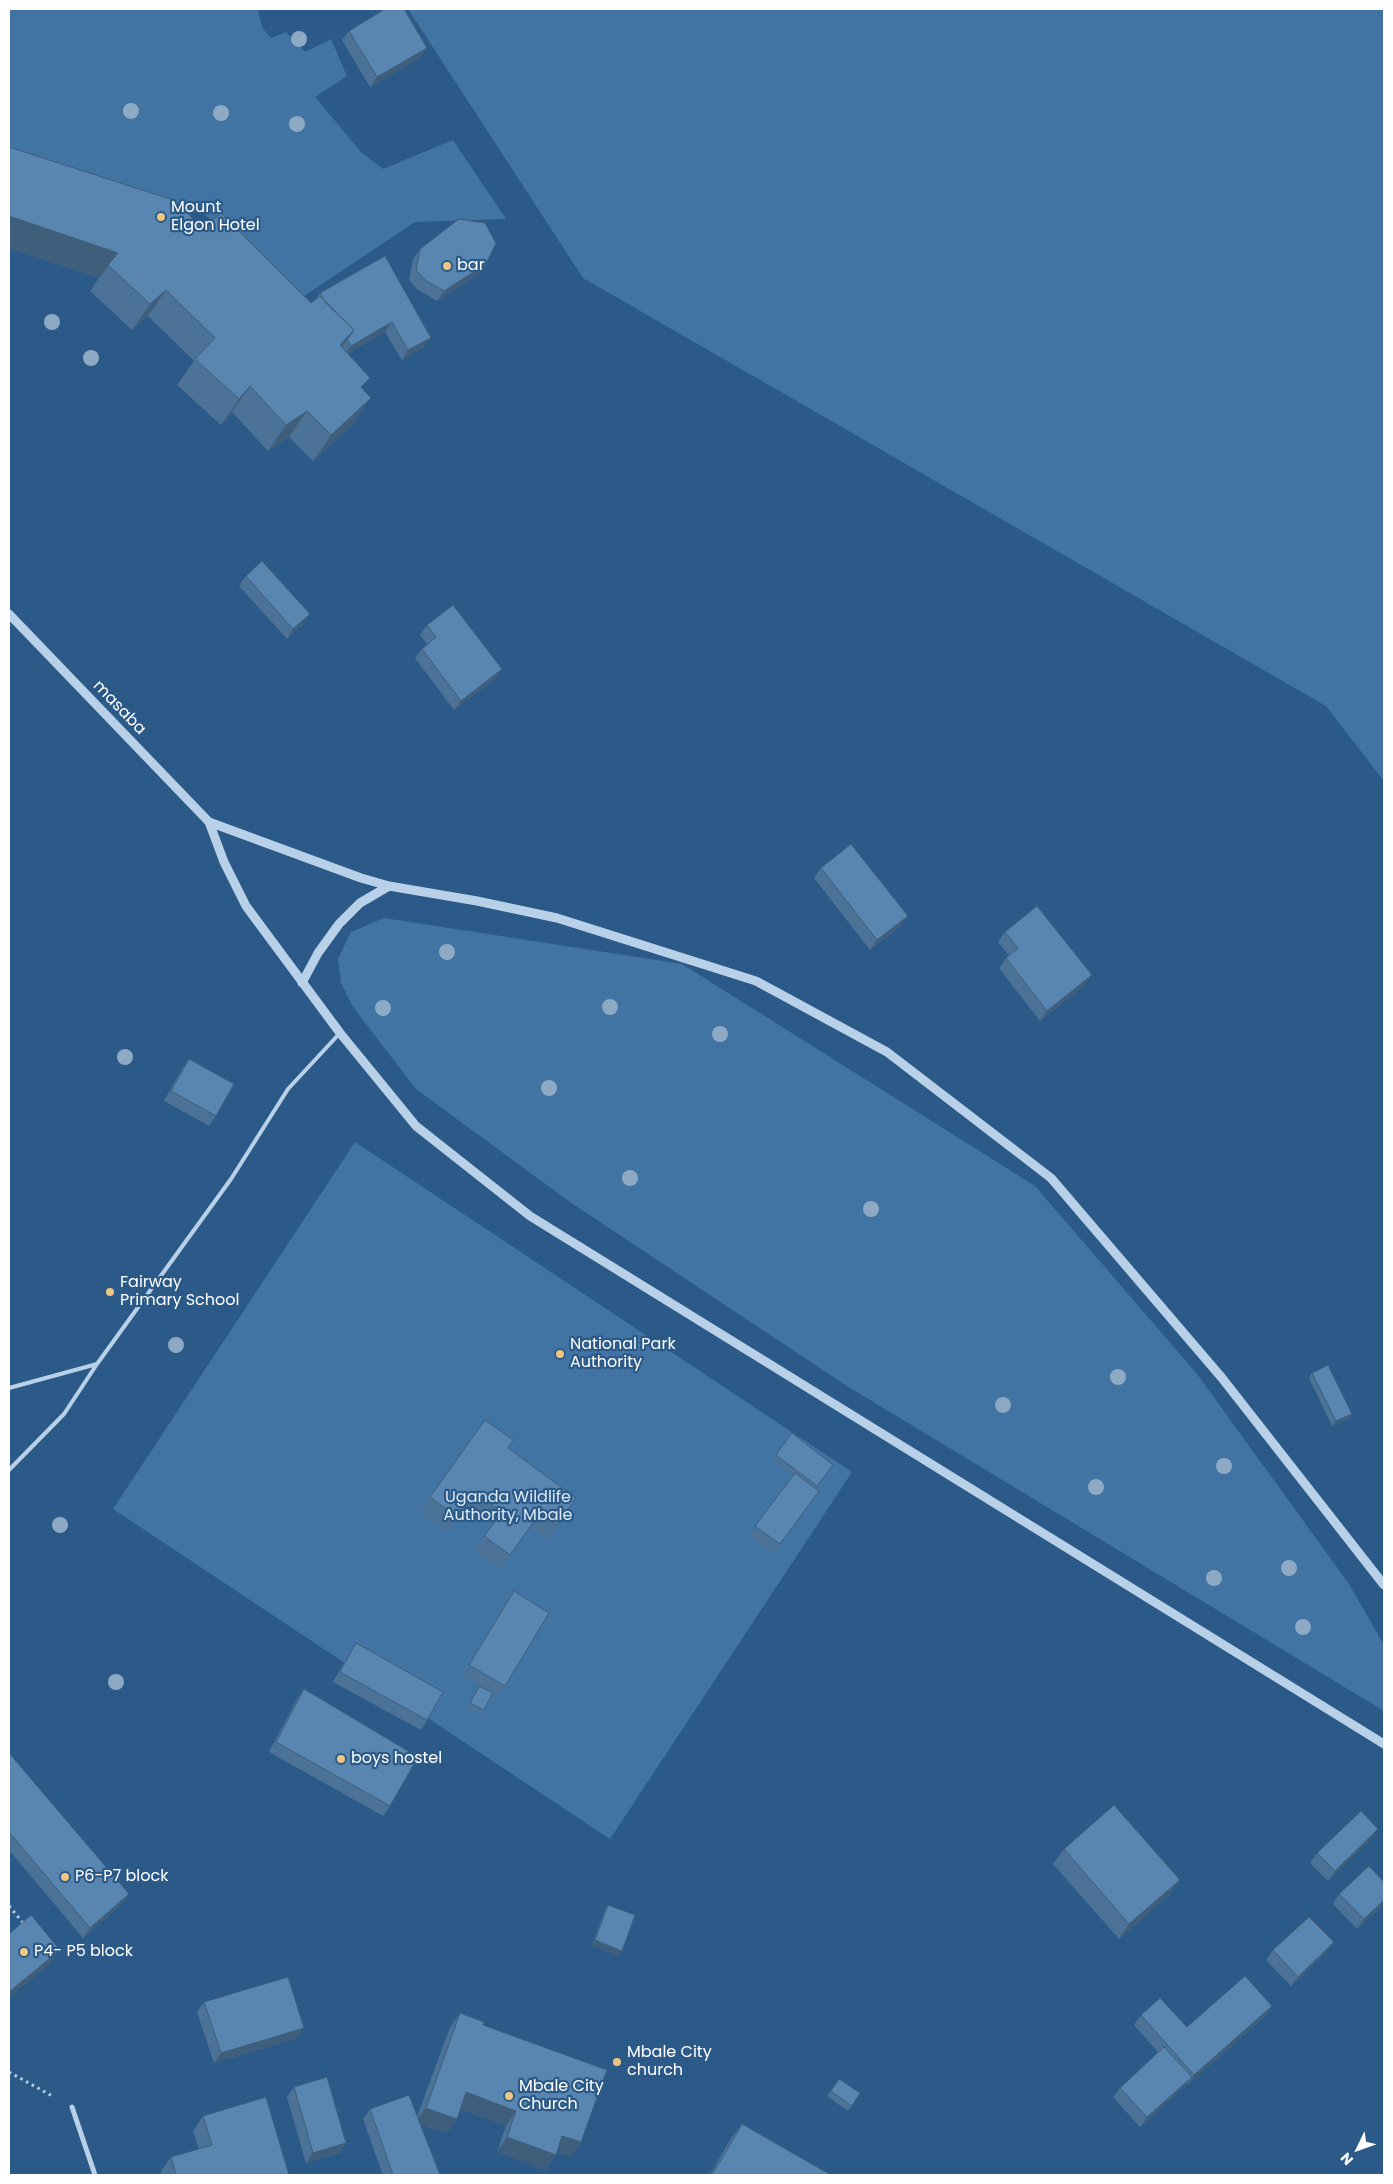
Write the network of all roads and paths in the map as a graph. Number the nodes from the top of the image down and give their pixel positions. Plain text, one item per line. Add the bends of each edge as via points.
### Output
1 (9, 614) edge
2 (209, 822) junction
3 (388, 886) junction
4 (302, 983) junction
5 (340, 1033) junction
6 (97, 1364) junction
7 (9, 1388) edge
8 (9, 1470) edge
9 (1384, 1585) edge
10 (1384, 1744) edge
11 (9, 1906) edge
12 (20, 1930) edge
13 (9, 2072) edge
14 (72, 2107) joint
15 (95, 2175) edge

1 - 2 street, masaba
2 - 3 street
2 - 4 street via 246,906
3 - 4 street via 360,903 339,924
3 - 9 street via 444,894 557,918 756,981 887,1052 1050,1178 1222,1378
4 - 5 street
5 - 6 lane via 288,1089 230,1178
5 - 10 street via 416,1126 530,1216
6 - 7 lane
6 - 8 lane via 64,1414
11 - 12 path via 25,1926
13 - 14 path
14 - 15 street

